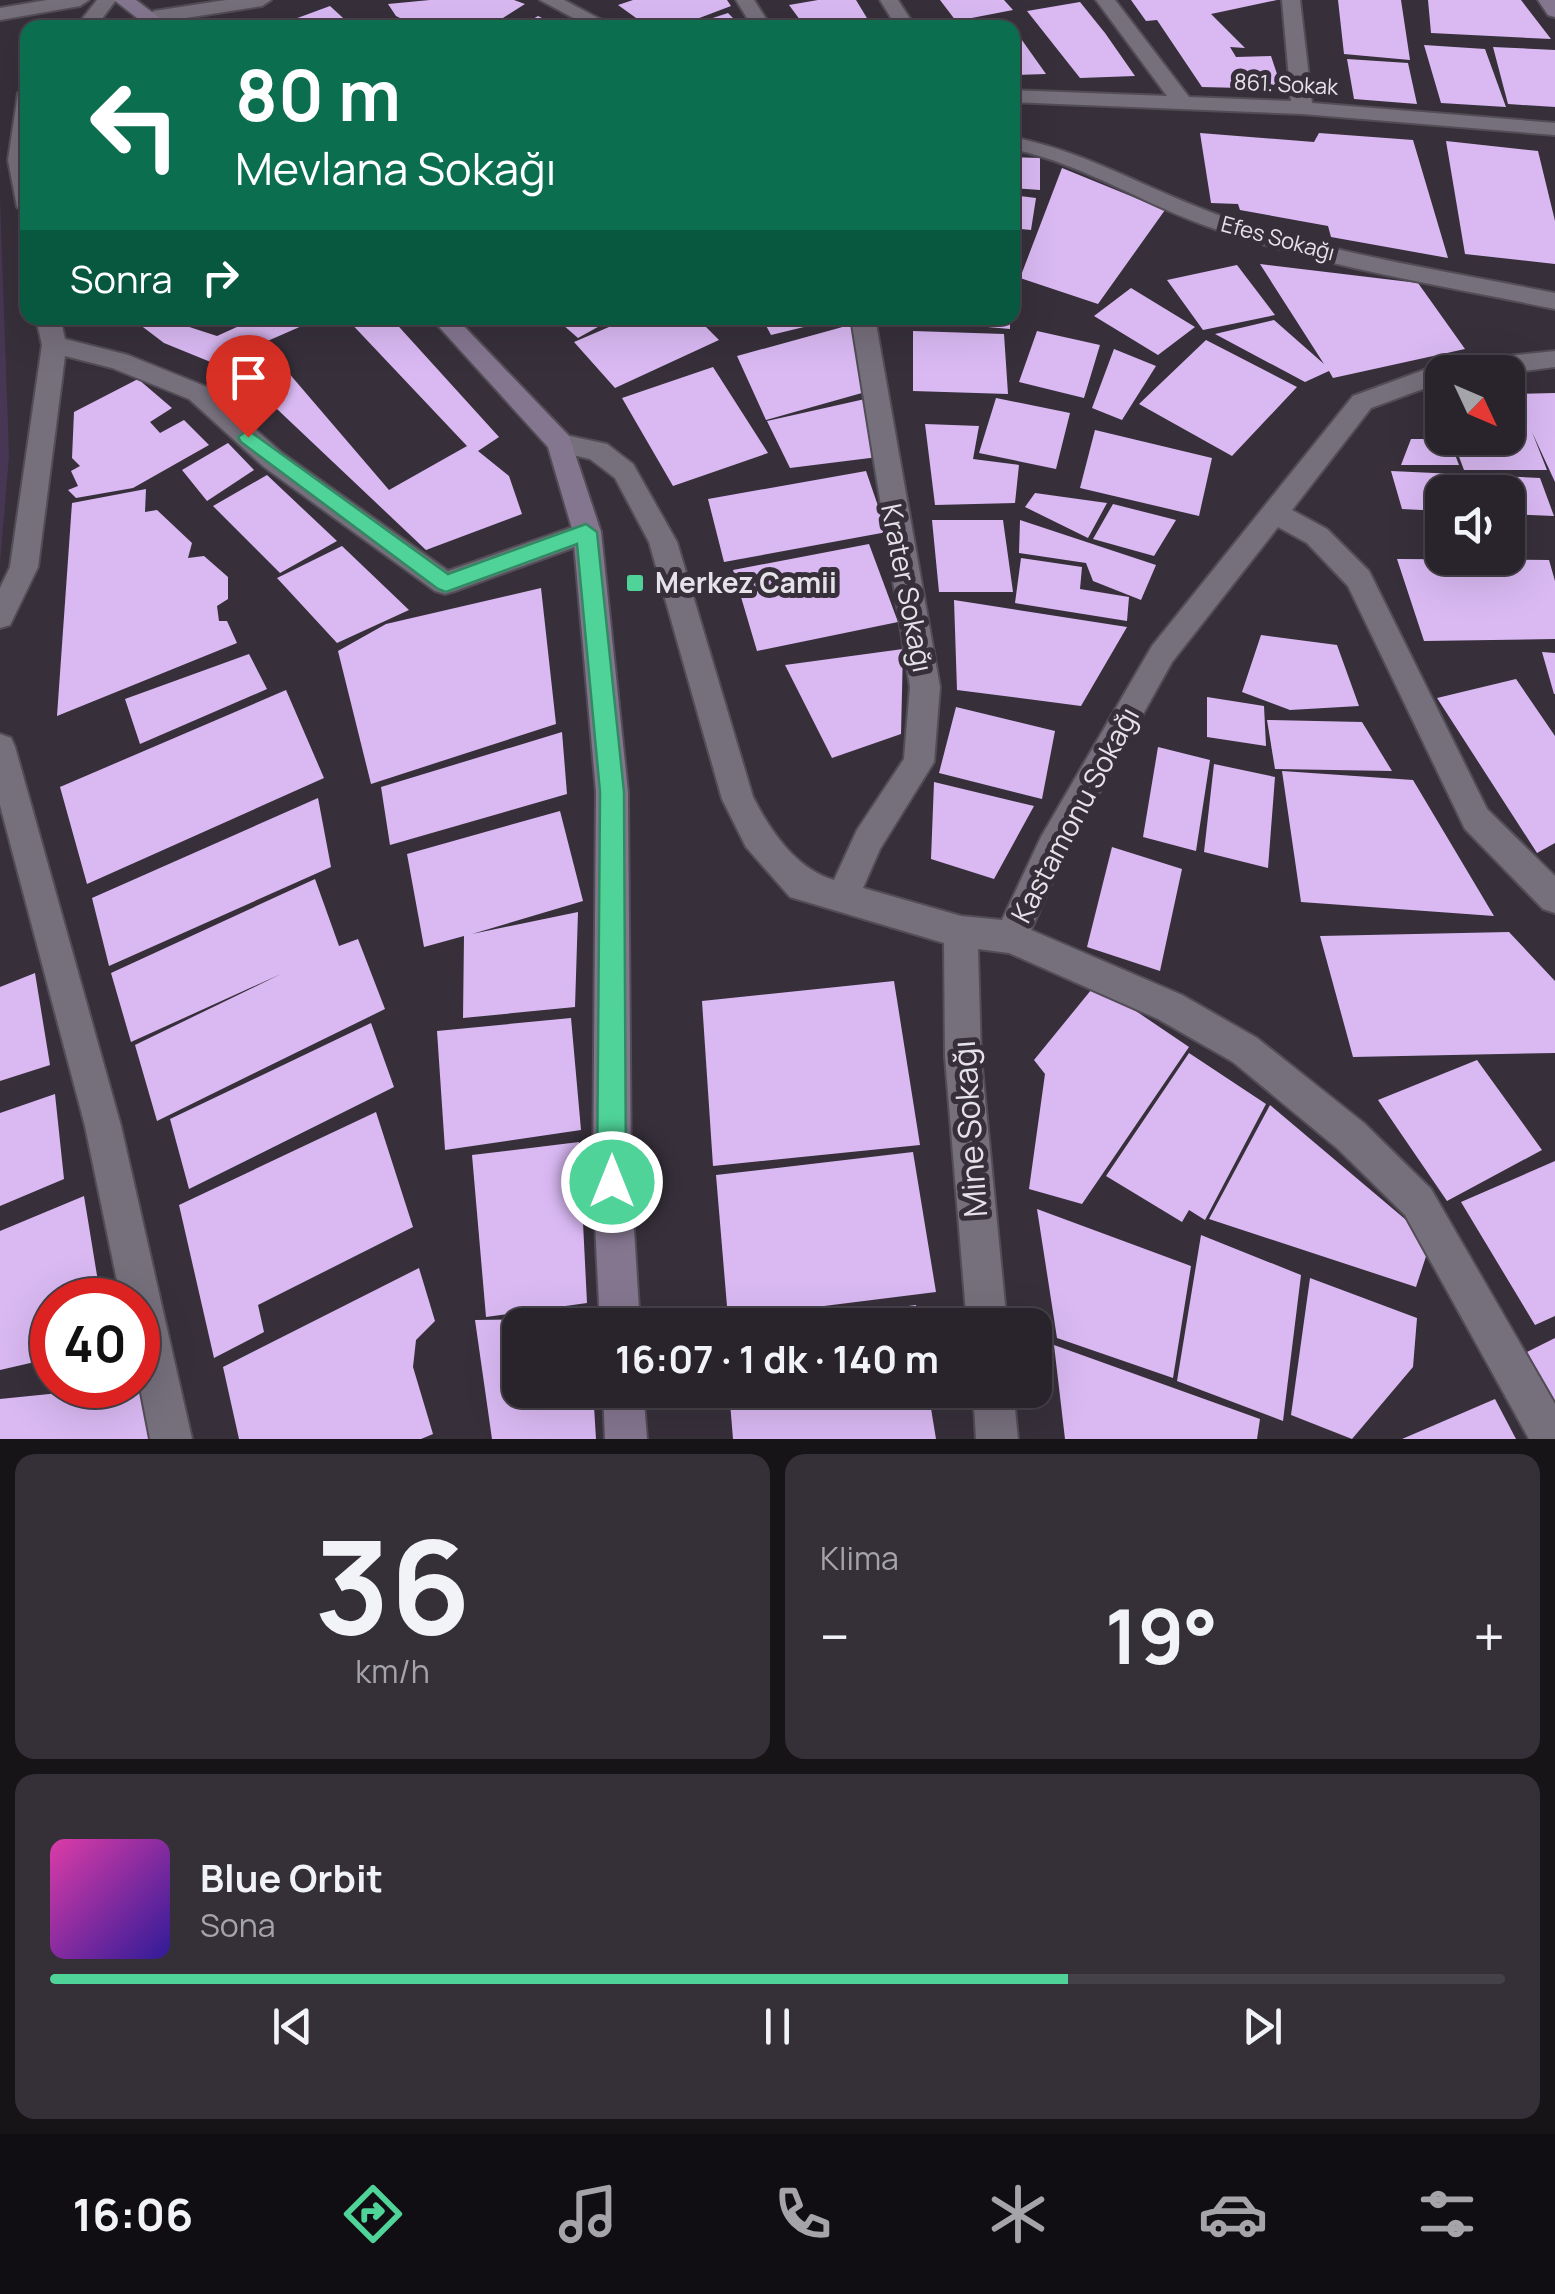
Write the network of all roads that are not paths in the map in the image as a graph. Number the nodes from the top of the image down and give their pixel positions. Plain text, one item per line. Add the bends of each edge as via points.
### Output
1 (80, 0) edge
2 (107, 0) edge
3 (122, 0) edge
4 (262, 0) edge
5 (550, 0) edge
6 (1105, 0) edge
7 (1291, 0) edge
8 (1547, 0) edge
9 (1555, 11) edge
10 (0, 14) edge
11 (91, 20) edge
12 (156, 20) edge
13 (168, 20) edge
14 (591, 20) edge
15 (1020, 96) edge
16 (1183, 103) junction
17 (1302, 108) junction
18 (20, 118) edge
19 (1555, 130) edge
20 (1020, 145) edge
21 (6, 160) edge
22 (20, 190) edge
23 (1555, 300) edge
24 (50, 325) edge
25 (450, 325) edge
26 (864, 325) edge
27 (54, 345) junction
28 (1555, 359) edge
29 (560, 443) junction
30 (1275, 513) junction
31 (586, 532) junction
32 (0, 617) edge
33 (0, 748) edge
34 (1555, 898) edge
35 (842, 899) junction
36 (961, 932) junction
37 (1011, 938) junction
38 (619, 1308) edge
39 (985, 1308) edge
40 (625, 1408) edge
41 (994, 1408) edge
42 (171, 1439) edge
43 (626, 1439) edge
44 (997, 1439) edge
45 (1552, 1439) edge

1 - 10 street
2 - 11 street
3 - 12 street
4 - 13 street
5 - 14 street
6 - 16 street
7 - 17 street
8 - 9 street
15 - 16 street, 861. Sokak
16 - 17 street, 861. Sokak
17 - 19 street, 861. Sokak
18 - 21 street
20 - 23 street, Efes Sokağı via 1084,164 1218,223 1301,247
21 - 22 street
24 - 27 street
25 - 29 street
26 - 35 street, Krater Sokağı via 926,687 919,762 868,840
27 - 31 street via 119,361 198,393 273,460 446,583
27 - 32 street via 24,567
28 - 30 street, Kastamonu Sokağı via 1444,372 1362,402
29 - 31 street
29 - 35 street, Kastamonu Sokağı via 598,451 624,472 663,542 738,799 757,837 802,886
30 - 34 street via 1317,536 1359,580 1476,819
30 - 37 street, Kastamonu Sokağı via 1162,654 1052,847
31 - 38 street via 612,792 612,1182
33 - 42 street via 103,1126
35 - 36 street, Kastamonu Sokağı
36 - 37 street, Kastamonu Sokağı
36 - 39 street, Mine Sokağı via 963,1058
37 - 45 street via 1170,1007 1230,1042 1351,1136 1418,1202
40 - 43 street
41 - 44 street

